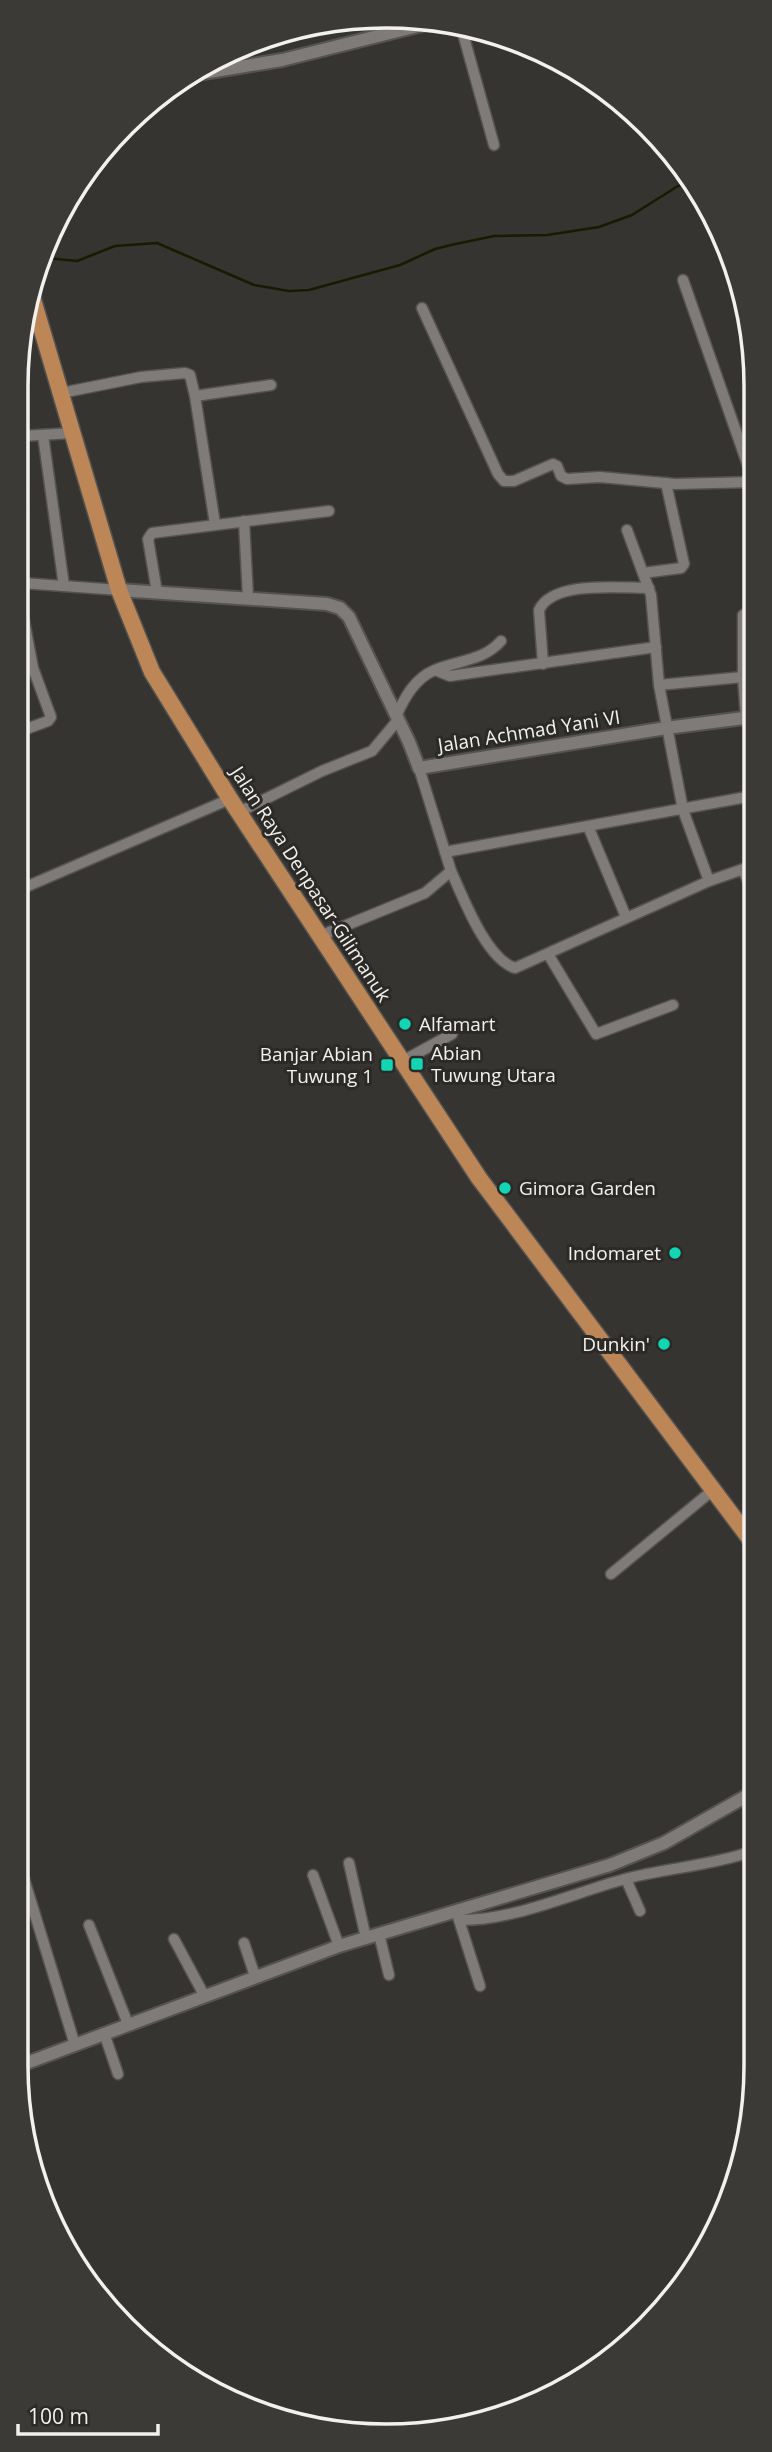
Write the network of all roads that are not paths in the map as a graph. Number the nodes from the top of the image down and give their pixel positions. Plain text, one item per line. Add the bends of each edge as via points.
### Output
1 (392, 28) edge
2 (464, 37) edge
3 (217, 71) edge
4 (494, 145) dead end
5 (683, 280) dead end
6 (422, 308) dead end
7 (37, 309) edge
8 (271, 385) dead end
9 (61, 393) junction
10 (195, 396) junction
11 (73, 433) junction
12 (43, 435) junction
13 (28, 436) edge
14 (744, 455) edge
15 (744, 481) edge
16 (667, 483) junction
17 (329, 511) dead end
18 (244, 521) junction
19 (215, 524) junction
20 (627, 530) dead end
21 (643, 573) junction
22 (28, 583) edge
23 (64, 586) junction
24 (649, 588) junction
25 (118, 590) junction
26 (157, 592) junction
27 (247, 597) junction
28 (743, 615) dead end
29 (501, 641) dead end
30 (28, 642) edge
31 (656, 647) junction
32 (543, 664) junction
33 (438, 672) junction
34 (743, 677) junction
35 (744, 684) edge
36 (659, 685) junction
37 (744, 718) edge
38 (399, 722) junction
39 (28, 728) edge
40 (666, 728) junction
41 (419, 768) junction
42 (744, 798) edge
43 (235, 806) junction
44 (683, 810) junction
45 (588, 826) junction
46 (445, 852) junction
47 (744, 869) edge
48 (450, 871) junction
49 (709, 881) junction
50 (28, 886) edge
51 (626, 917) junction
52 (320, 936) junction
53 (548, 954) junction
54 (673, 1005) dead end
55 (452, 1034) dead end
56 (401, 1062) junction
57 (713, 1490) junction
58 (744, 1531) edge
59 (611, 1574) dead end
60 (744, 1797) edge
61 (744, 1854) edge
62 (349, 1863) dead end
63 (313, 1875) dead end
64 (571, 1877) junction
65 (626, 1879) junction
66 (28, 1892) edge
67 (576, 1894) junction
68 (640, 1911) dead end
69 (458, 1915) junction
70 (89, 1925) dead end
71 (379, 1934) junction
72 (366, 1938) junction
73 (173, 1939) dead end
74 (244, 1943) dead end
75 (339, 1946) junction
76 (389, 1975) dead end
77 (255, 1976) junction
78 (480, 1986) dead end
79 (204, 1995) junction
80 (128, 2024) junction
81 (104, 2033) junction
82 (75, 2045) junction
83 (28, 2063) edge
84 (118, 2074) dead end

1 - 3 street via 282,60
2 - 4 street
5 - 14 street
6 - 16 street via 504,481 553,464 568,479
7 - 9 highway, Jalan Raya Denpasar-Gilimanuk
8 - 10 street
9 - 10 street via 185,373 190,375
9 - 11 highway, Jalan Raya Denpasar-Gilimanuk
10 - 19 street
11 - 12 street
11 - 25 highway, Jalan Raya Denpasar-Gilimanuk
12 - 13 street
12 - 23 street
15 - 16 street
16 - 21 street via 684,564
17 - 18 street
18 - 19 street
18 - 27 street
19 - 26 street via 150,534
20 - 21 street
21 - 24 street
22 - 23 street
23 - 25 street
24 - 31 street
24 - 32 street via 581,589 549,598 539,610
25 - 26 street, Jalan Achmad Yani VI
25 - 43 highway, Jalan Raya Denpasar-Gilimanuk via 152,672
26 - 27 street, Jalan Achmad Yani VI
27 - 38 street, Jalan Achmad Yani VI via 340,608 349,617
28 - 34 street
29 - 33 street via 482,656
30 - 39 street via 51,717
31 - 32 street
31 - 36 street
32 - 33 street via 450,676
33 - 38 street via 418,681 407,694
34 - 35 street
34 - 36 street
36 - 40 street
37 - 40 street, Jalan Achmad Yani VI
38 - 41 street, Jalan Achmad Yani VI
38 - 43 street via 372,751
40 - 41 street, Jalan Achmad Yani VI
40 - 44 street
41 - 46 street
42 - 44 street
43 - 50 street
43 - 52 highway, Jalan Raya Denpasar-Gilimanuk
44 - 45 street
44 - 49 street
45 - 46 street
45 - 51 street
46 - 48 street
47 - 49 street
48 - 52 street via 425,893
48 - 53 street via 501,960 514,968
49 - 51 street
51 - 53 street
52 - 56 highway, Jalan Raya Denpasar-Gilimanuk
53 - 54 street via 596,1034
55 - 56 street
56 - 57 highway, Jalan Raya Denpasar-Gilimanuk via 479,1178
57 - 58 highway, Jalan Raya Denpasar-Gilimanuk
57 - 59 street
60 - 64 street via 664,1843
61 - 65 street
62 - 72 street
63 - 75 street
64 - 67 street
64 - 69 street
65 - 67 street
65 - 68 street
66 - 82 street
67 - 69 street via 493,1916
69 - 71 street
69 - 78 street
70 - 80 street
71 - 72 street
71 - 76 street
72 - 75 street
73 - 79 street
74 - 77 street
75 - 77 street
77 - 79 street
79 - 80 street
80 - 81 street
81 - 82 street
81 - 84 street
82 - 83 street

